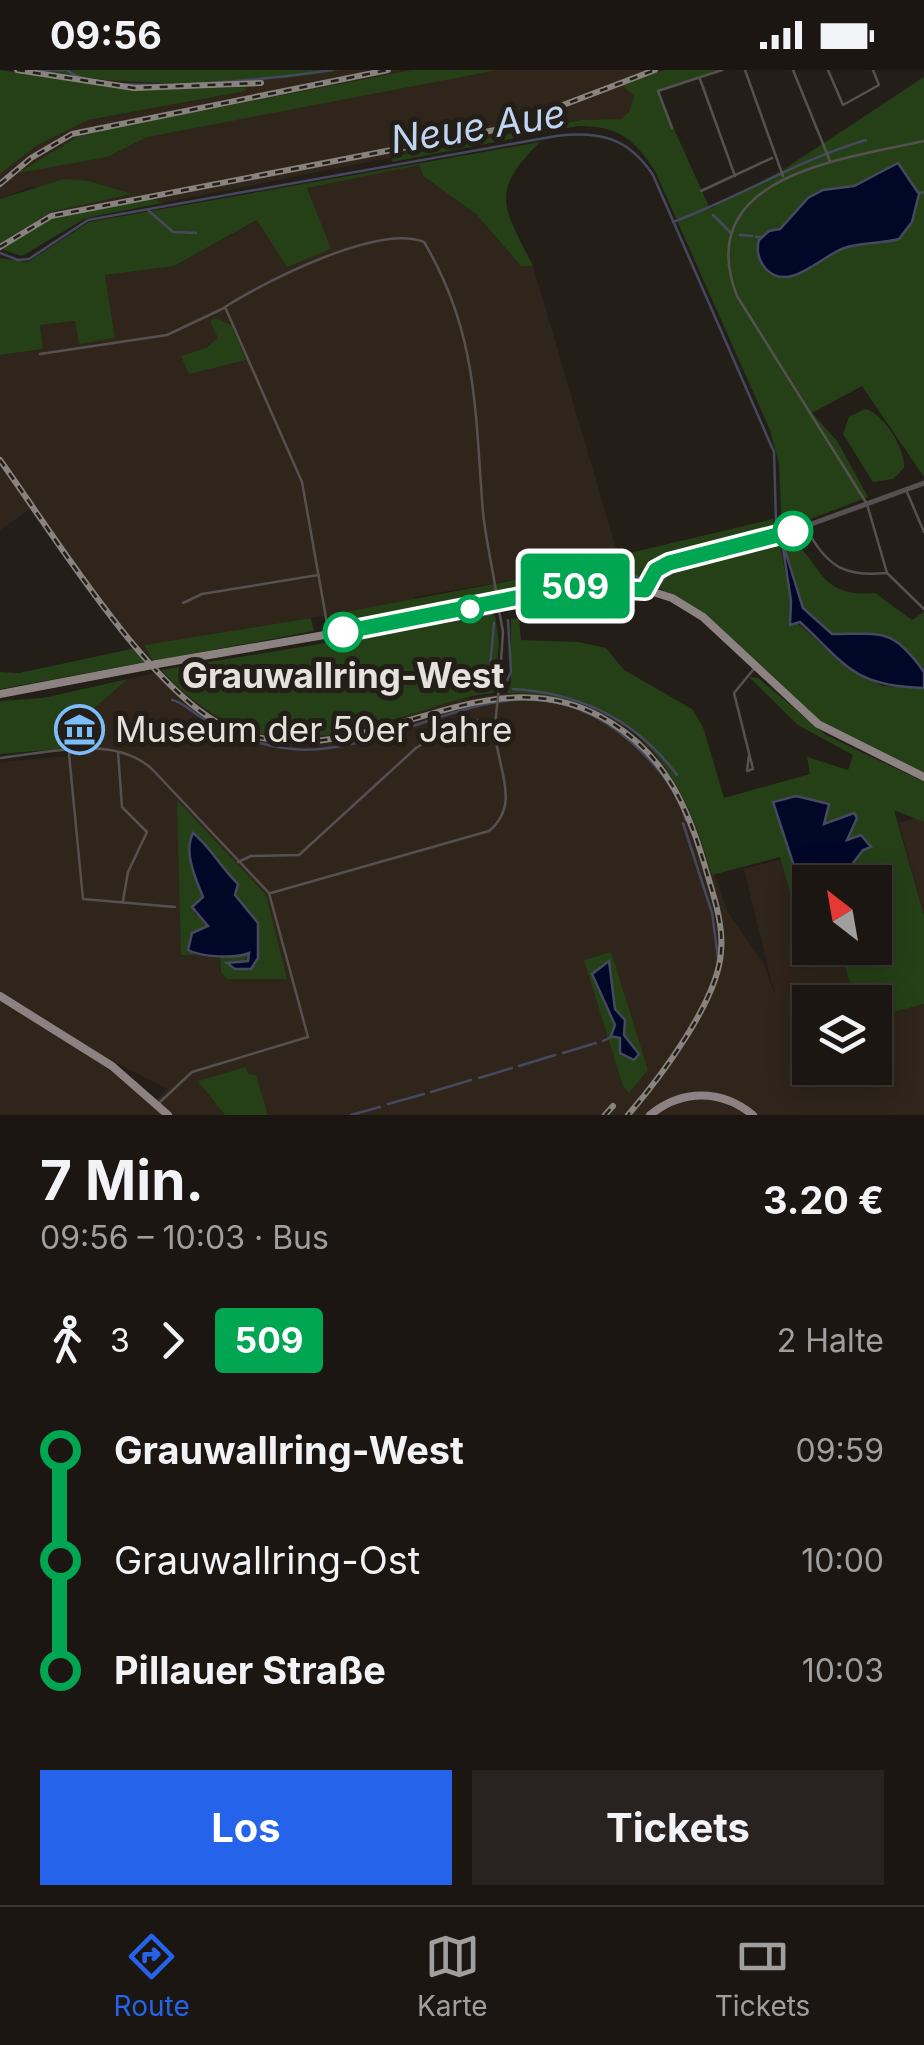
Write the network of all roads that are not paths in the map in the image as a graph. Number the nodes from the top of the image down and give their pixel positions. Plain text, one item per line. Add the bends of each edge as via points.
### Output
1 (722, 70) edge
2 (745, 70) edge
3 (793, 70) edge
4 (828, 70) edge
5 (873, 70) edge
6 (699, 78) junction
7 (672, 128) dead end
8 (924, 141) edge
9 (775, 157) junction
10 (830, 162) junction
11 (783, 174) junction
12 (736, 176) junction
13 (701, 192) dead end
14 (225, 307) junction
15 (40, 354) dead end
16 (924, 483) edge
17 (906, 490) junction
18 (867, 504) junction
19 (924, 532) edge
20 (810, 535) dead end
21 (887, 573) junction
22 (319, 575) junction
23 (645, 590) junction
24 (183, 603) dead end
25 (498, 603) junction
26 (924, 609) edge
27 (329, 635) junction
28 (754, 668) junction
29 (0, 694) edge
30 (480, 720) dead end
31 (118, 750) junction
32 (69, 752) junction
33 (749, 755) dead end
34 (0, 758) edge
35 (924, 778) edge
36 (238, 862) junction
37 (269, 893) junction
38 (122, 902) junction
39 (175, 907) dead end
40 (0, 996) edge
41 (148, 1096) junction
42 (165, 1096) junction
43 (158, 1105) junction
44 (168, 1115) edge
45 (650, 1115) edge
46 (753, 1115) edge

1 - 6 street
2 - 9 street
3 - 10 street
4 - 5 street via 843,105 879,85
6 - 7 street via 658,90
6 - 12 street
8 - 10 street
9 - 11 street
9 - 12 street
10 - 11 street
11 - 18 street via 743,213 730,244 730,272 744,307
12 - 13 street
14 - 15 street via 167,335
14 - 22 street via 298,469
14 - 25 street via 315,260 408,238 424,242 454,303 477,396
16 - 17 street
17 - 18 street
17 - 19 street
18 - 21 street
18 - 23 street via 771,538 669,563 656,570
20 - 21 street via 844,572
21 - 26 street
22 - 24 street
22 - 27 street
23 - 25 main road via 587,584
23 - 28 main road via 694,610
25 - 27 main road
25 - 37 street, bridge via 503,632 496,724 506,807 489,831
27 - 29 main road, bridge
28 - 33 street via 734,693
28 - 35 main road via 828,731
30 - 36 street via 416,748 299,855
31 - 32 street
31 - 36 street via 152,769
31 - 38 street via 122,808 146,829
32 - 34 street
32 - 38 street via 83,899
36 - 37 street
37 - 42 street via 308,1037 192,1072
38 - 39 street
40 - 41 main road
41 - 42 street
41 - 43 main road
42 - 43 street
43 - 44 main road
45 - 46 main road via 686,1096 717,1096

